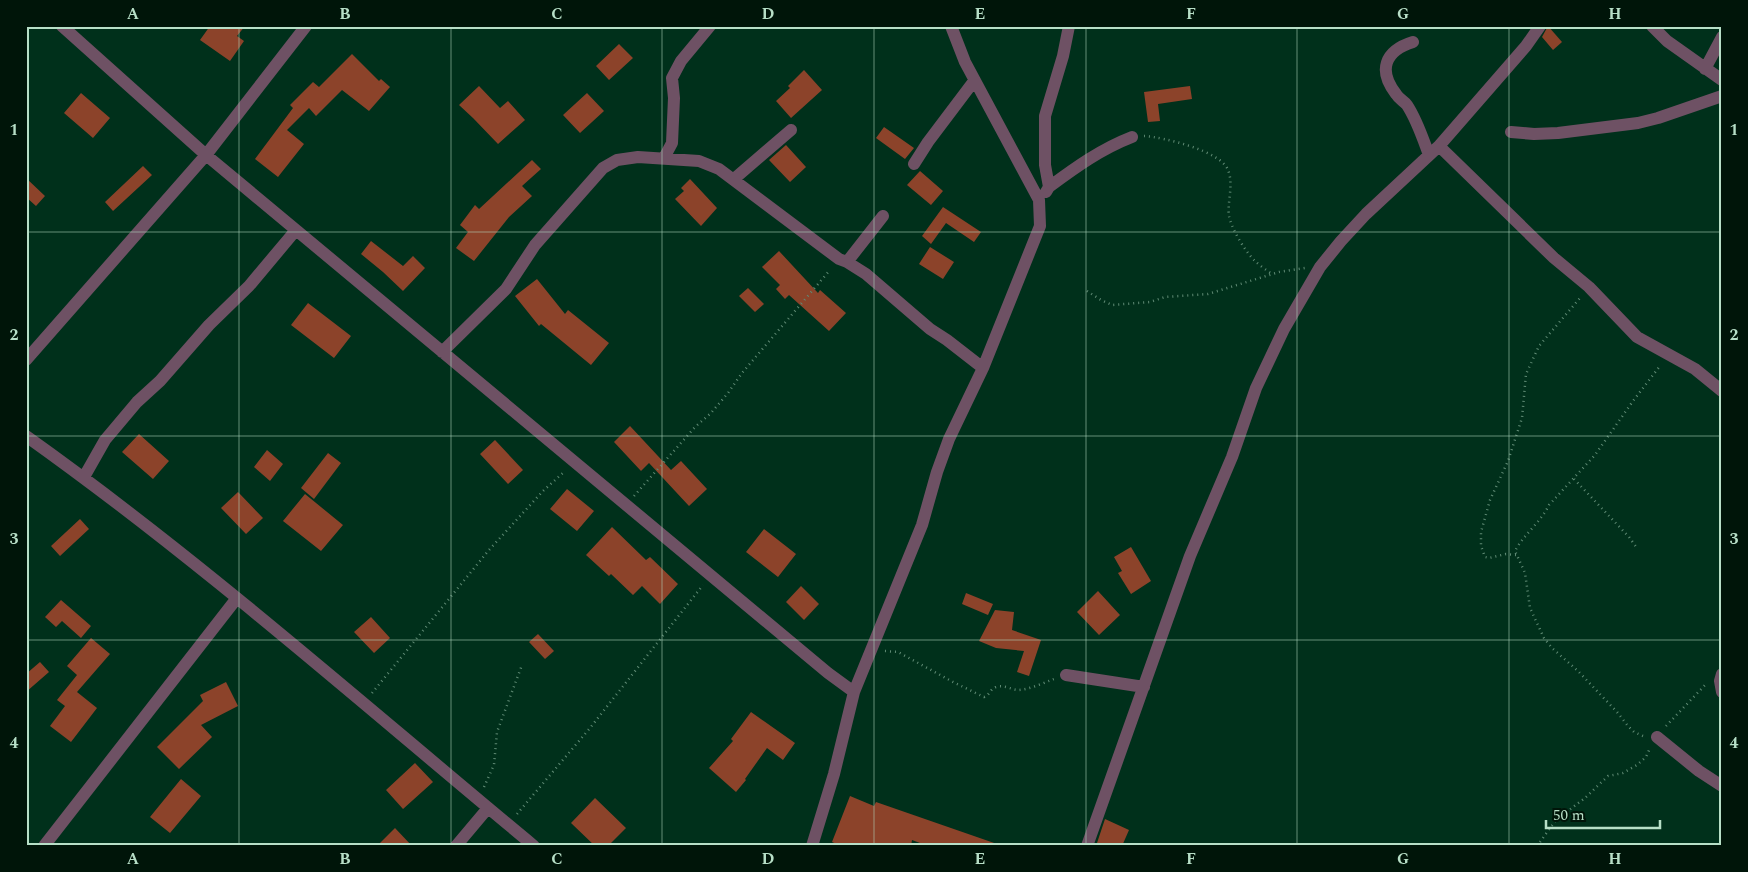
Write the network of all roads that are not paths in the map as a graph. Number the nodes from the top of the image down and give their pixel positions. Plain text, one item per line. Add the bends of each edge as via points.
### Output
1 (62, 26) edge
2 (306, 26) edge
3 (710, 26) edge
4 (951, 26) edge
5 (1069, 26) edge
6 (1540, 26) edge
7 (1652, 26) edge
8 (1722, 37) edge
9 (1413, 42) dead end
10 (1705, 69) junction
11 (1722, 80) edge
12 (974, 81) junction
13 (1722, 96) edge
14 (791, 130) dead end
15 (1511, 132) dead end
16 (1132, 138) road end
17 (1439, 146) junction
18 (1429, 155) junction
19 (206, 156) junction
20 (664, 158) junction
21 (914, 164) dead end
22 (734, 180) junction
23 (1049, 187) junction
24 (1040, 200) junction
25 (883, 216) dead end
26 (296, 230) junction
27 (843, 261) junction
28 (442, 352) junction
29 (26, 360) edge
30 (983, 368) junction
31 (1722, 391) edge
32 (26, 436) edge
33 (84, 477) junction
34 (237, 598) junction
35 (1722, 674) edge
36 (1066, 675) road end
37 (1144, 687) junction
38 (854, 692) junction
39 (1722, 692) edge
40 (1656, 738) road end
41 (1722, 786) edge
42 (488, 808) junction
43 (44, 846) edge
44 (456, 846) edge
45 (534, 846) edge
46 (812, 846) edge
47 (1087, 846) edge

1 - 19 street
2 - 19 street
3 - 20 street via 672,78 672,142
4 - 12 street
5 - 23 street via 1045,116 1045,165
6 - 17 street
7 - 10 street
8 - 10 street
9 - 18 street via 1393,52 1385,70 1390,85 1407,104
10 - 11 street
12 - 21 street
12 - 24 street
13 - 15 street via 1638,123 1558,133
14 - 22 street
16 - 23 street via 1095,154
17 - 18 street
17 - 31 street via 1554,258 1589,287 1637,337 1695,369
18 - 37 street via 1366,214 1320,267 1284,329 1256,388 1232,458 1190,556
19 - 26 street
19 - 29 street
20 - 22 street via 699,161
20 - 28 street via 627,158 603,168 535,245 506,288
22 - 27 street
23 - 24 street
24 - 30 street via 1040,226
25 - 27 street
26 - 28 street
26 - 33 street via 248,286 137,402 105,440
27 - 30 street via 866,274
28 - 38 street
30 - 38 street via 949,439 922,525
32 - 33 street
33 - 34 street
34 - 42 street
34 - 43 street
35 - 39 street
36 - 37 street
37 - 47 street
38 - 46 street
40 - 41 street
42 - 44 street
42 - 45 street

